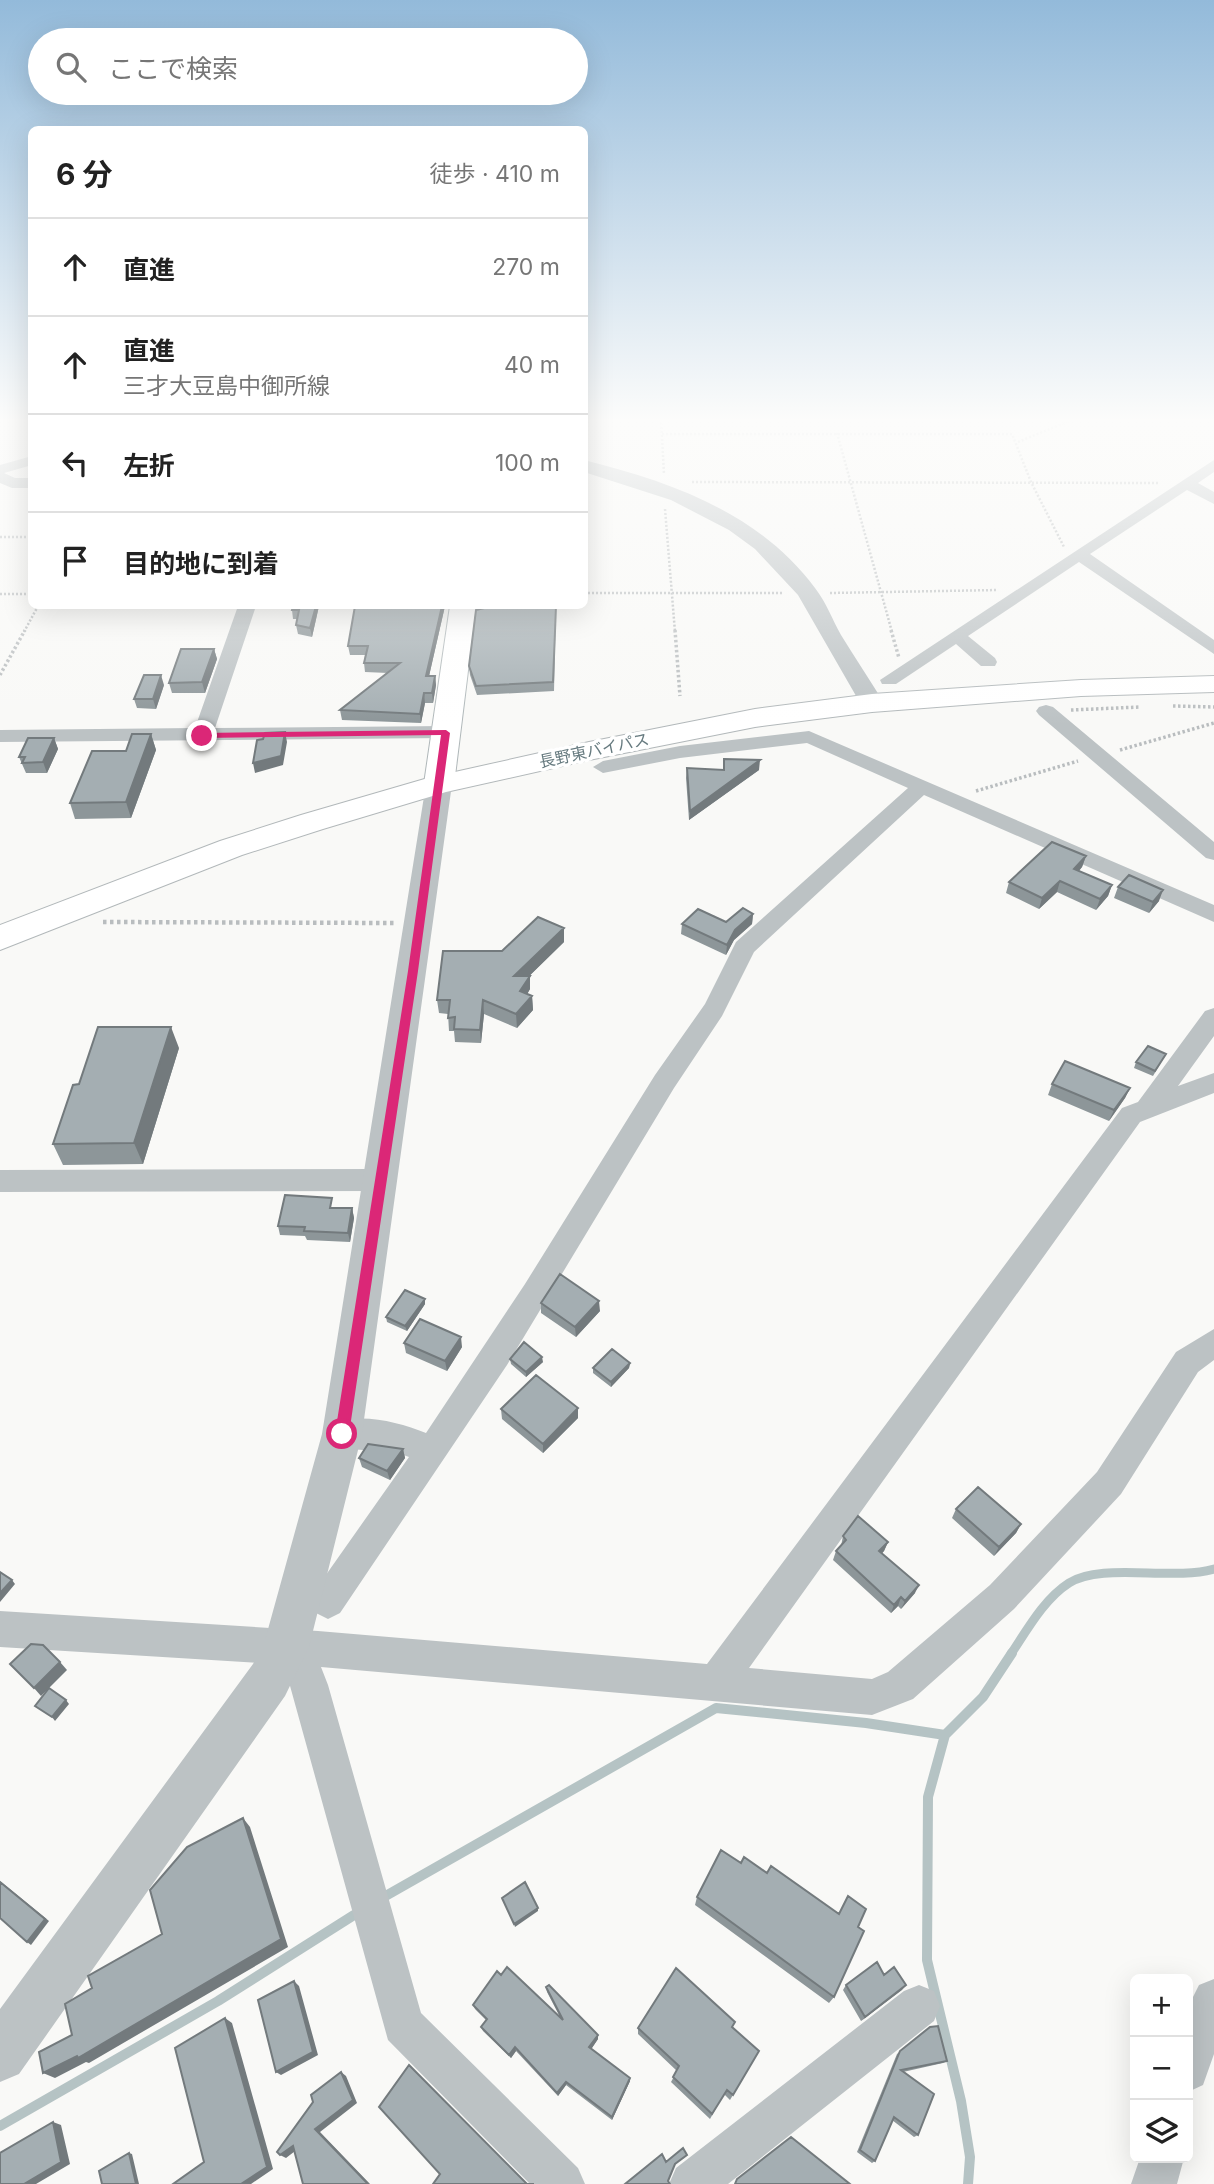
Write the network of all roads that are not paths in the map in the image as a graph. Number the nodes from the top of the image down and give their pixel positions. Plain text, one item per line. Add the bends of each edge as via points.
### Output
1 (728, 521) edge
2 (1130, 521) edge
3 (1075, 558) junction
4 (246, 609) edge
5 (463, 609) edge
6 (957, 636) junction
7 (1214, 648) edge
8 (988, 662) dead end
9 (896, 675) road end
10 (1214, 684) edge
11 (872, 703) junction
12 (1045, 711) dead end
13 (446, 733) junction
14 (0, 736) edge
15 (202, 736) junction
16 (603, 766) dead end
17 (439, 785) junction
18 (923, 785) junction
19 (1214, 853) edge
20 (1214, 914) edge
21 (0, 937) edge
22 (1214, 1017) edge
23 (1214, 1083) edge
24 (1148, 1108) junction
25 (379, 1180) junction
26 (0, 1181) edge
27 (1214, 1342) edge
28 (342, 1434) junction
29 (432, 1451) junction
30 (328, 1601) dead end
31 (0, 1629) edge
32 (295, 1661) junction
33 (716, 1683) junction
34 (1214, 2000) edge
35 (919, 2006) dead end
36 (1193, 2052) edge
37 (0, 2055) edge
38 (1160, 2163) edge
39 (562, 2184) edge
40 (692, 2184) edge
41 (1154, 2184) edge

1 - 11 street via 755,538 807,593
2 - 3 street
3 - 6 street
3 - 7 street
4 - 15 street
5 - 13 main road
6 - 8 street
6 - 9 street
10 - 11 main road, 長野東バイパス
11 - 17 main road, 長野東バイパス via 755,718
12 - 19 street
13 - 15 street
13 - 17 main road
14 - 15 street
16 - 18 street via 809,737
17 - 21 main road, 長野東バイパス via 231,848
17 - 25 street
18 - 20 street
18 - 29 street via 744,948 731,985 705,1027 674,1064 593,1201
22 - 24 street
23 - 24 street
24 - 33 street via 1131,1115
25 - 26 street
25 - 28 street
27 - 33 street via 1187,1362 1109,1483 1002,1597 900,1686 872,1697
28 - 29 street via 397,1437
28 - 32 street
29 - 30 street
31 - 32 street
32 - 33 street
32 - 37 street via 269,1680
32 - 39 street via 310,1685 403,2025
34 - 36 street
35 - 40 street
38 - 41 street

